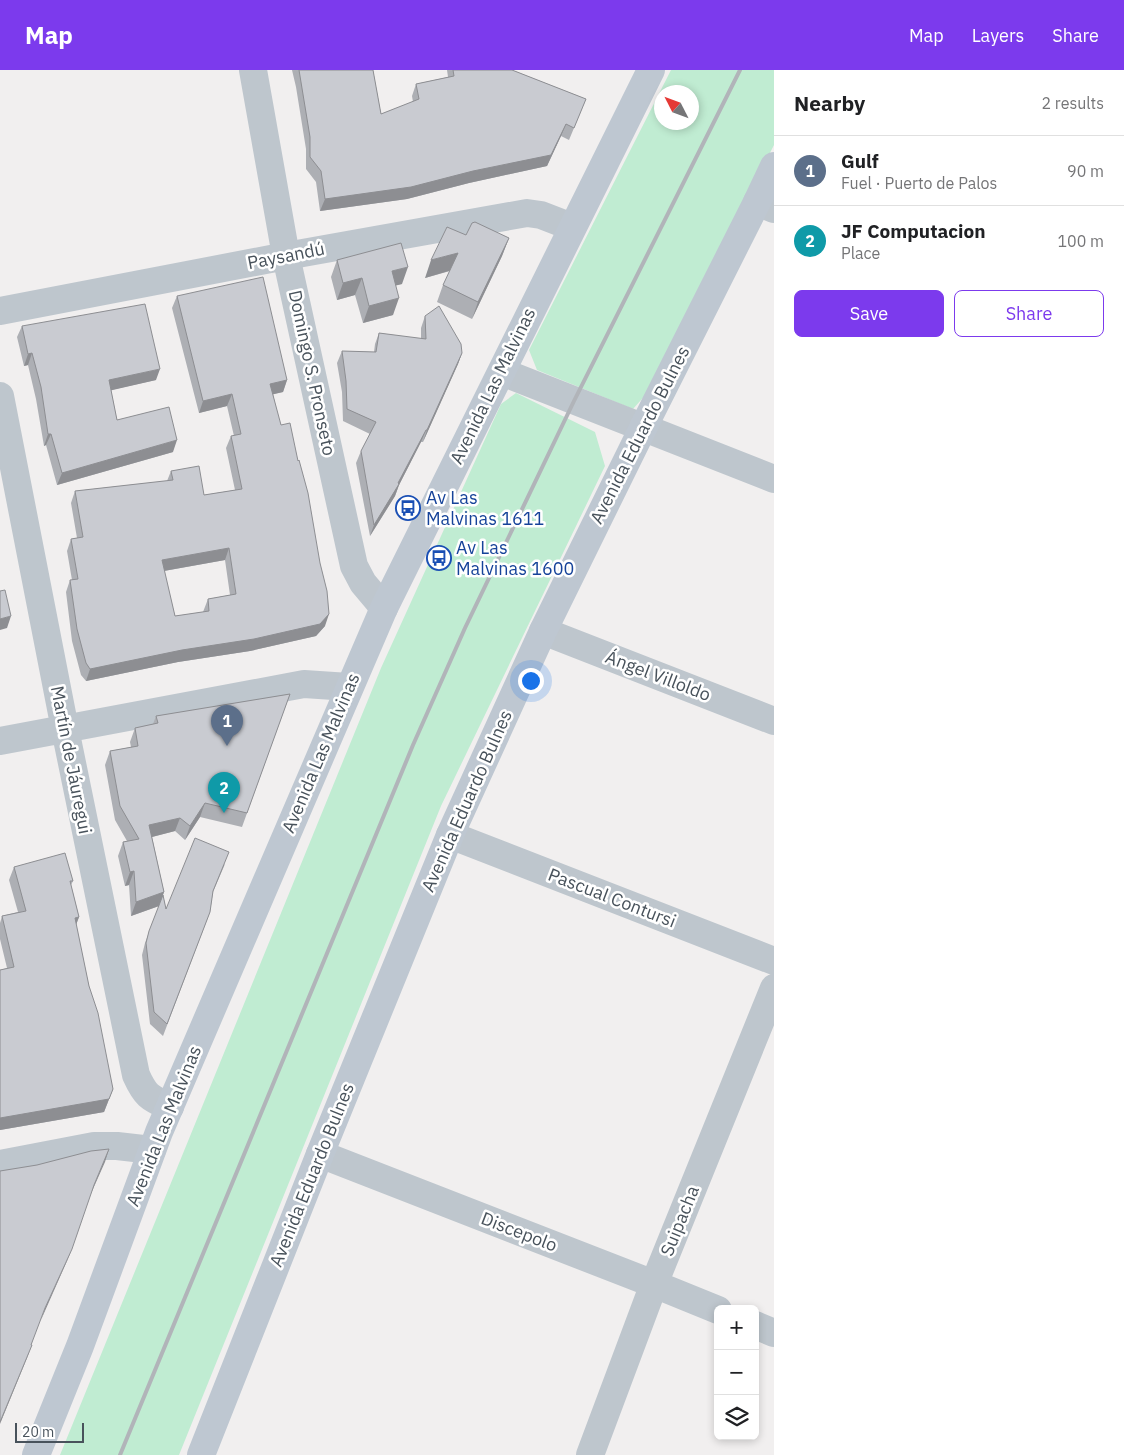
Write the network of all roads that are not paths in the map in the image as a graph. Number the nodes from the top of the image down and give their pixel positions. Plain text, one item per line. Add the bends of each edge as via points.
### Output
1 (252, 70) edge
2 (651, 70) edge
3 (774, 166) edge
4 (766, 205) edge
5 (572, 227) junction
6 (286, 256) junction
7 (0, 311) edge
8 (502, 372) junction
9 (0, 396) edge
10 (643, 428) junction
11 (774, 480) edge
12 (384, 608) junction
13 (543, 631) junction
14 (349, 687) junction
15 (774, 721) edge
16 (65, 729) junction
17 (0, 741) edge
18 (450, 835) junction
19 (774, 961) edge
20 (774, 988) edge
21 (170, 1107) junction
22 (152, 1150) junction
23 (320, 1154) junction
24 (0, 1164) edge
25 (654, 1284) junction
26 (714, 1308) edge
27 (759, 1327) edge
28 (774, 1333) edge
29 (36, 1455) edge
30 (202, 1455) edge
31 (590, 1455) edge

1 - 6 street, Domingo S. Pronseto
2 - 5 main road, Avenida Las Malvinas
3 - 4 main road, Avenida Eduardo Bulnes
4 - 10 main road, Avenida Eduardo Bulnes
5 - 6 street, Paysandú via 526,213
5 - 8 main road, Avenida Las Malvinas
6 - 7 street, Paysandú
6 - 12 street, Domingo S. Pronseto via 354,566 363,583
8 - 10 street
8 - 12 main road, Avenida Las Malvinas
9 - 16 street, Martín de Jáuregui
10 - 11 street
10 - 13 main road, Avenida Eduardo Bulnes
12 - 14 main road, Avenida Las Malvinas
13 - 15 street, Ángel Villoldo
13 - 18 main road, Avenida Eduardo Bulnes
14 - 16 street via 304,684
14 - 21 main road, Avenida Las Malvinas
16 - 17 street
16 - 21 street, Martín de Jáuregui via 136,1075 143,1090 154,1100
18 - 19 street, Pascual Contursi
18 - 23 main road, Avenida Eduardo Bulnes
20 - 25 street, Suipacha
21 - 22 main road, Avenida Las Malvinas
22 - 24 street via 94,1146
22 - 29 main road, Avenida Las Malvinas
23 - 25 street, Discepolo
23 - 30 main road, Avenida Eduardo Bulnes
25 - 26 street, Discepolo
25 - 31 street, Suipacha
27 - 28 street

